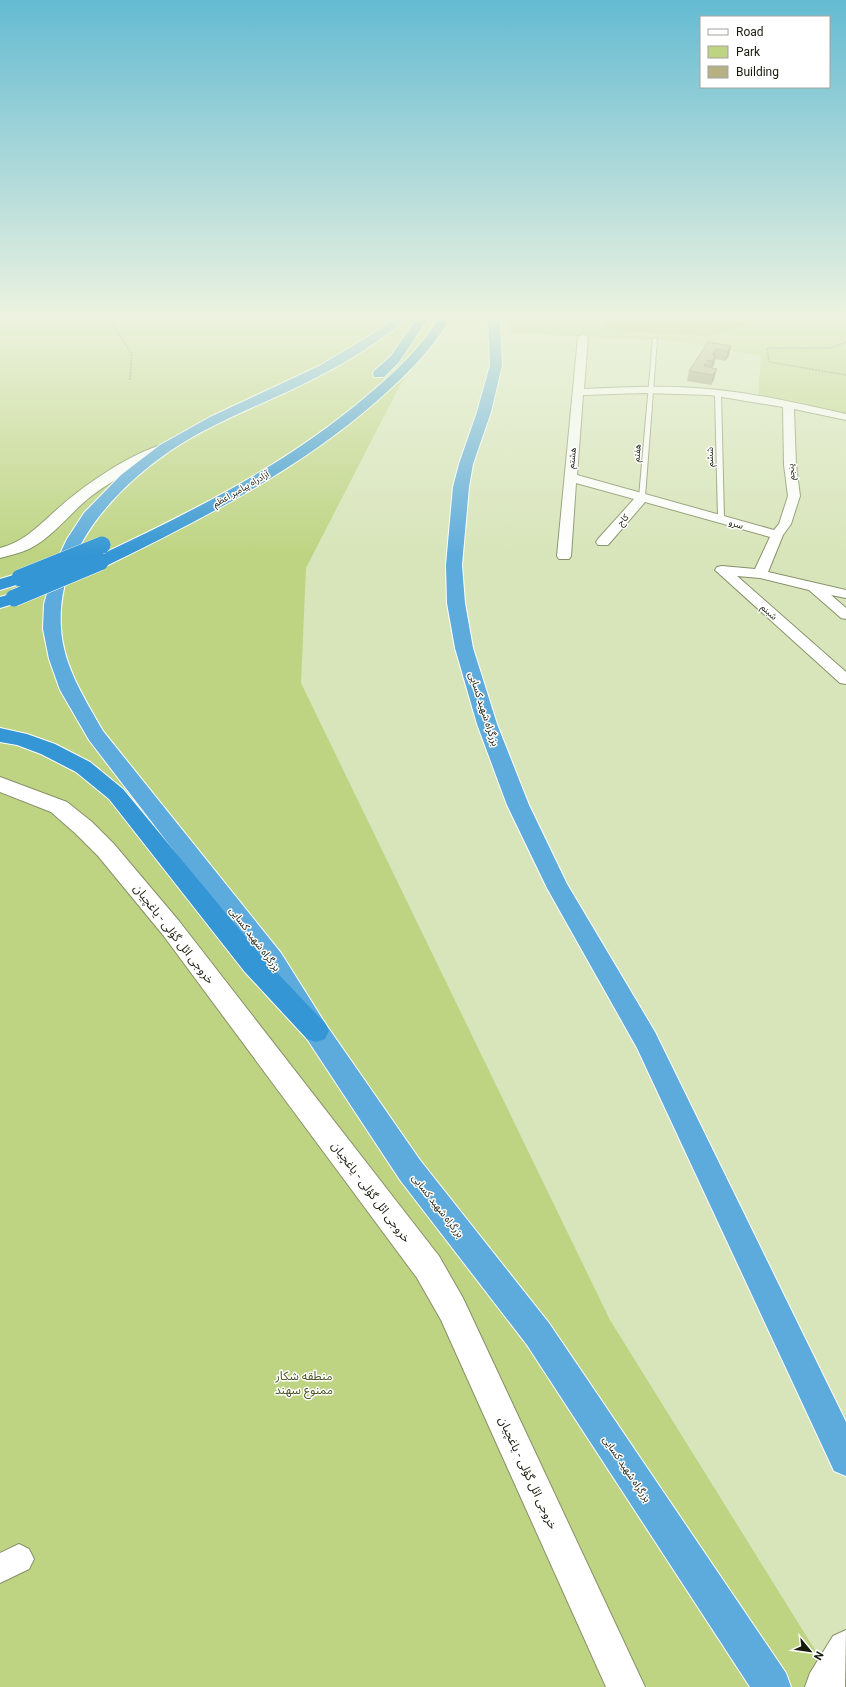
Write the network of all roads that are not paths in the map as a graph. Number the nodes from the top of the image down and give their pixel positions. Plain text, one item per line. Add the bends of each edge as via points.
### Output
1 (262, 398) edge
2 (374, 398) edge
3 (488, 398) edge
4 (578, 398) edge
5 (651, 398) edge
6 (714, 398) edge
7 (743, 398) edge
8 (788, 405) junction
9 (846, 417) edge
10 (297, 439) dead end
11 (165, 448) junction
12 (279, 452) dead end
13 (570, 477) junction
14 (642, 497) junction
15 (192, 501) dead end
16 (158, 519) dead end
17 (720, 520) junction
18 (777, 535) junction
19 (109, 542) dead end
20 (603, 542) dead end
21 (0, 553) edge
22 (564, 556) dead end
23 (760, 574) junction
24 (0, 585) edge
25 (812, 586) junction
26 (846, 594) edge
27 (7, 600) edge
28 (846, 615) edge
29 (845, 679) dead end
30 (10, 737) edge
31 (0, 784) edge
32 (316, 1031) junction
33 (840, 1447) edge
34 (846, 1649) edge
35 (766, 1679) edge
36 (626, 1687) edge
37 (824, 1687) edge

1 - 11 highway, بزرگراه شهید کسایی
2 - 27 highway, آزادراه پیامبر اعظم, bridge via 302,454 194,517 100,562
3 - 33 highway, بزرگراه شهید کسایی via 466,464 454,565 456,603 464,648 487,724 518,805 558,888 646,1040
4 - 13 street, هشتم
5 - 14 lane, هفتم
6 - 17 lane, ششم
7 - 8 street
8 - 9 street
8 - 18 street, پنجم via 794,496 785,524
10 - 12 highway
11 - 21 main road via 136,460 102,482 76,501 38,538
11 - 32 highway, بزرگراه شهید کسایی via 126,478 90,516 75,540 64,562 53,604 52,629 58,659 70,690 96,735 272,960
13 - 14 street, سرو
13 - 22 street, هشتم
14 - 17 street, سرو
14 - 20 street, کاج
15 - 16 highway
17 - 18 street, سرو
18 - 23 street
19 - 24 highway, bridge
23 - 25 street
23 - 29 street, شبنم via 722,570
25 - 26 street
25 - 28 street
30 - 32 highway via 48,749 83,767 116,794 253,964
31 - 36 main road, خروجی ائل گؤلی - یاغچیان via 59,807 106,850 172,928 428,1267 452,1309
32 - 35 highway, بزرگراه شهید کسایی via 410,1170 538,1334
34 - 37 main road

